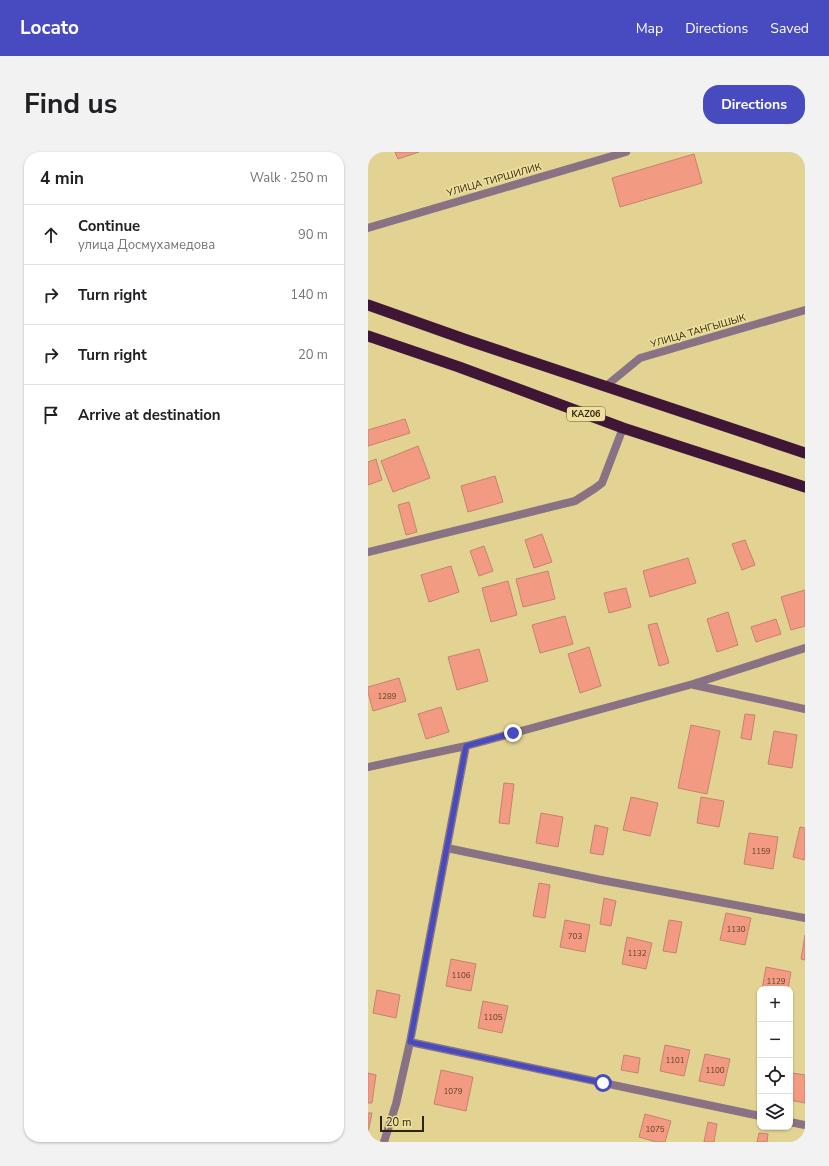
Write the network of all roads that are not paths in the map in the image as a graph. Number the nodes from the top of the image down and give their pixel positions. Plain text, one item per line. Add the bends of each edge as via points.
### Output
1 (626, 152) edge
2 (368, 228) edge
3 (368, 305) edge
4 (805, 310) edge
5 (368, 336) edge
6 (606, 386) junction
7 (623, 428) junction
8 (805, 453) edge
9 (805, 487) edge
10 (368, 552) edge
11 (805, 648) edge
12 (693, 684) junction
13 (805, 709) edge
14 (466, 746) junction
15 (368, 767) edge
16 (447, 848) junction
17 (805, 918) edge
18 (410, 1042) junction
19 (757, 1115) edge
20 (793, 1123) edge
21 (805, 1125) edge
22 (384, 1142) edge

1 - 2 street, УЛИЦА ТИРШИЛИК
3 - 6 highway
4 - 6 street, УЛИЦА ТАНГЫШЫК via 640,358
5 - 7 highway, KАZ06
6 - 8 highway
7 - 9 highway, KАZ06
7 - 10 street via 602,483 574,501
11 - 12 street
12 - 13 street
12 - 14 street
14 - 15 street
14 - 16 street
16 - 17 street
16 - 18 street
18 - 19 street
18 - 22 street via 396,1104
20 - 21 street

